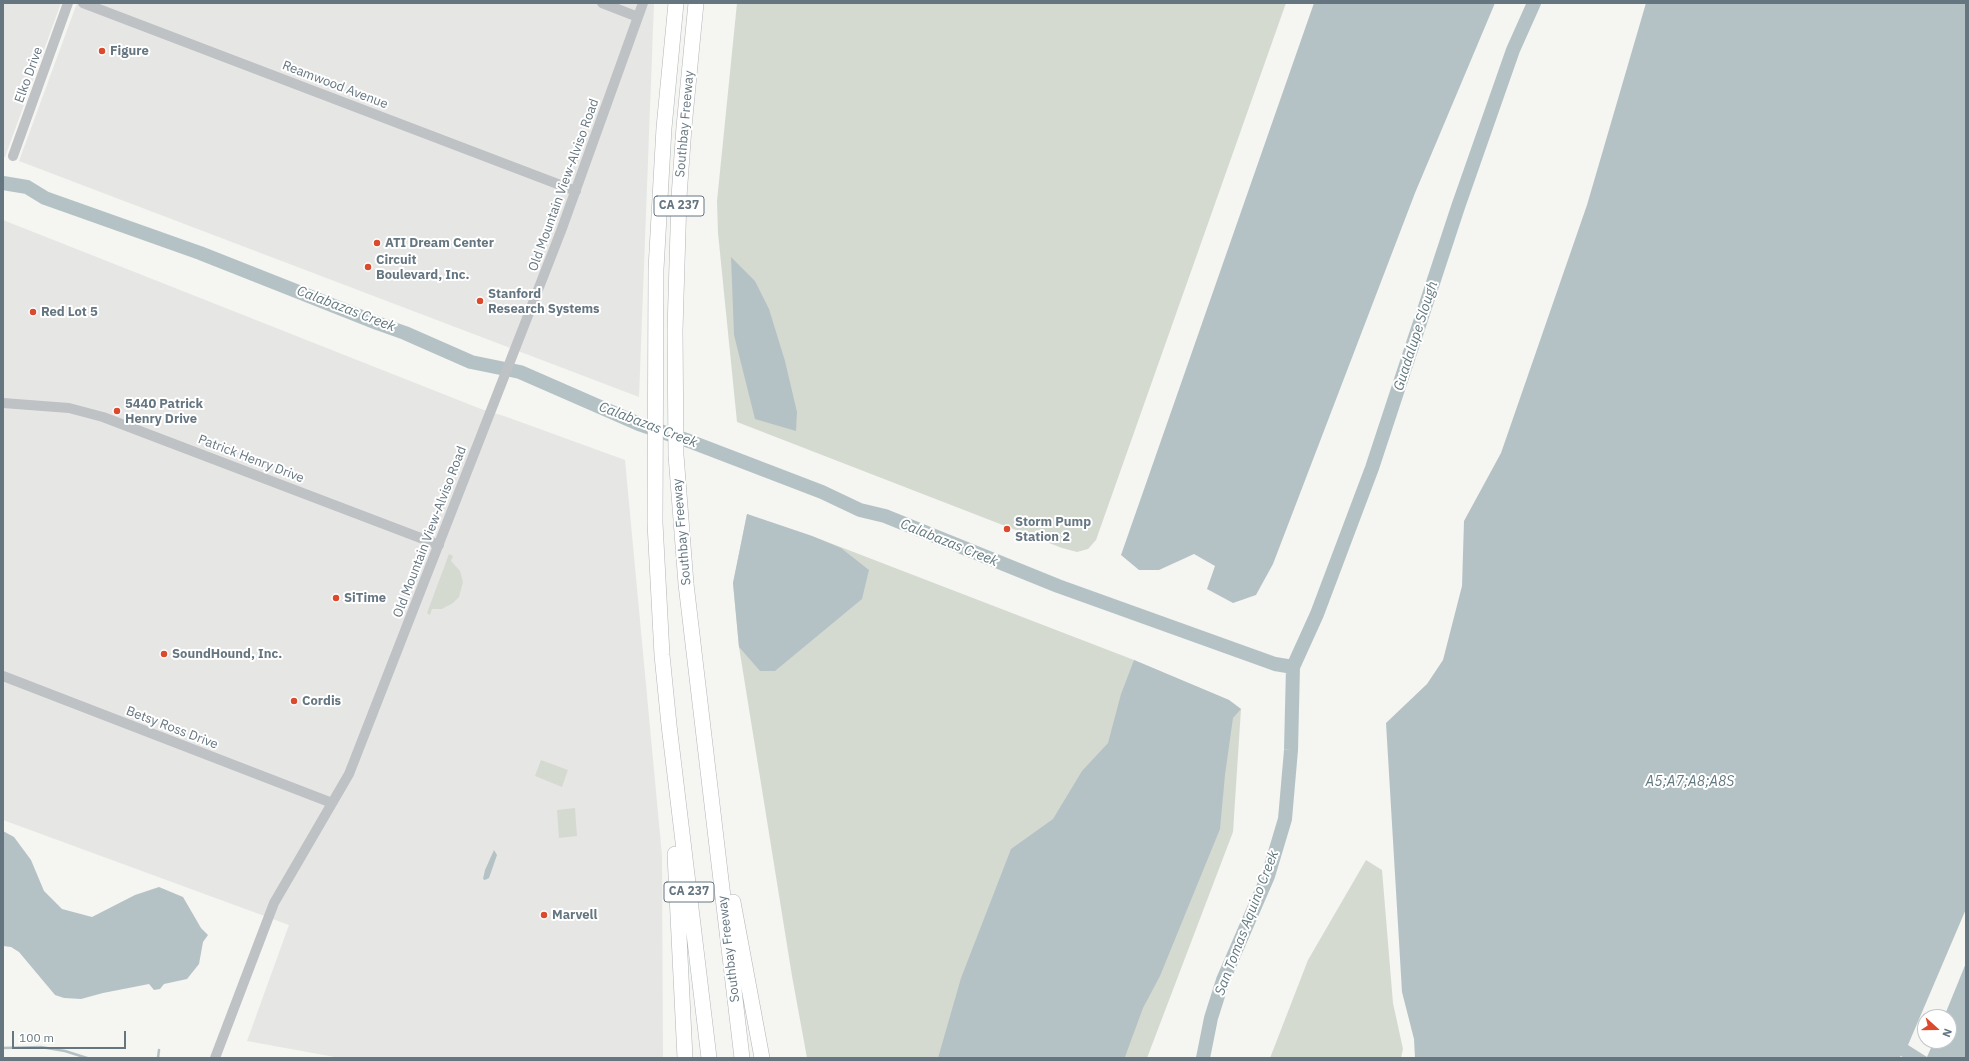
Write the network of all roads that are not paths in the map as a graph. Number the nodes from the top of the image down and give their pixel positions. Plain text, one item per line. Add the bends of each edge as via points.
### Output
1 (68, 3) edge
2 (83, 3) edge
3 (602, 3) edge
4 (643, 3) edge
5 (676, 3) edge
6 (696, 3) edge
7 (638, 17) junction
8 (13, 156) dead end
9 (576, 191) junction
10 (3, 403) edge
11 (439, 545) junction
12 (3, 676) edge
13 (669, 725) junction
14 (710, 788) junction
15 (332, 803) junction
16 (215, 1058) edge
17 (685, 1058) edge
18 (709, 1058) edge
19 (742, 1058) edge
20 (762, 1058) edge

1 - 8 street, Elko Drive
2 - 9 street, Reamwood Avenue
3 - 7 street
4 - 7 street, Old Mountain View-Alviso Road
5 - 13 highway, Southbay Freeway / CA 237 via 659,197 654,331 656,554
6 - 14 highway, Southbay Freeway / CA 237 via 684,127 674,330 676,455 686,584
7 - 9 street, Old Mountain View-Alviso Road
9 - 11 street, Old Mountain View-Alviso Road
10 - 11 street, Patrick Henry Drive via 69,408 103,417
11 - 15 street, Old Mountain View-Alviso Road via 349,774
12 - 15 street, Betsy Ross Drive
13 - 17 highway
13 - 18 highway, Southbay Freeway / CA 237
14 - 19 highway, Southbay Freeway / CA 237
14 - 20 highway
15 - 16 street, Old Mountain View-Alviso Road via 274,904

